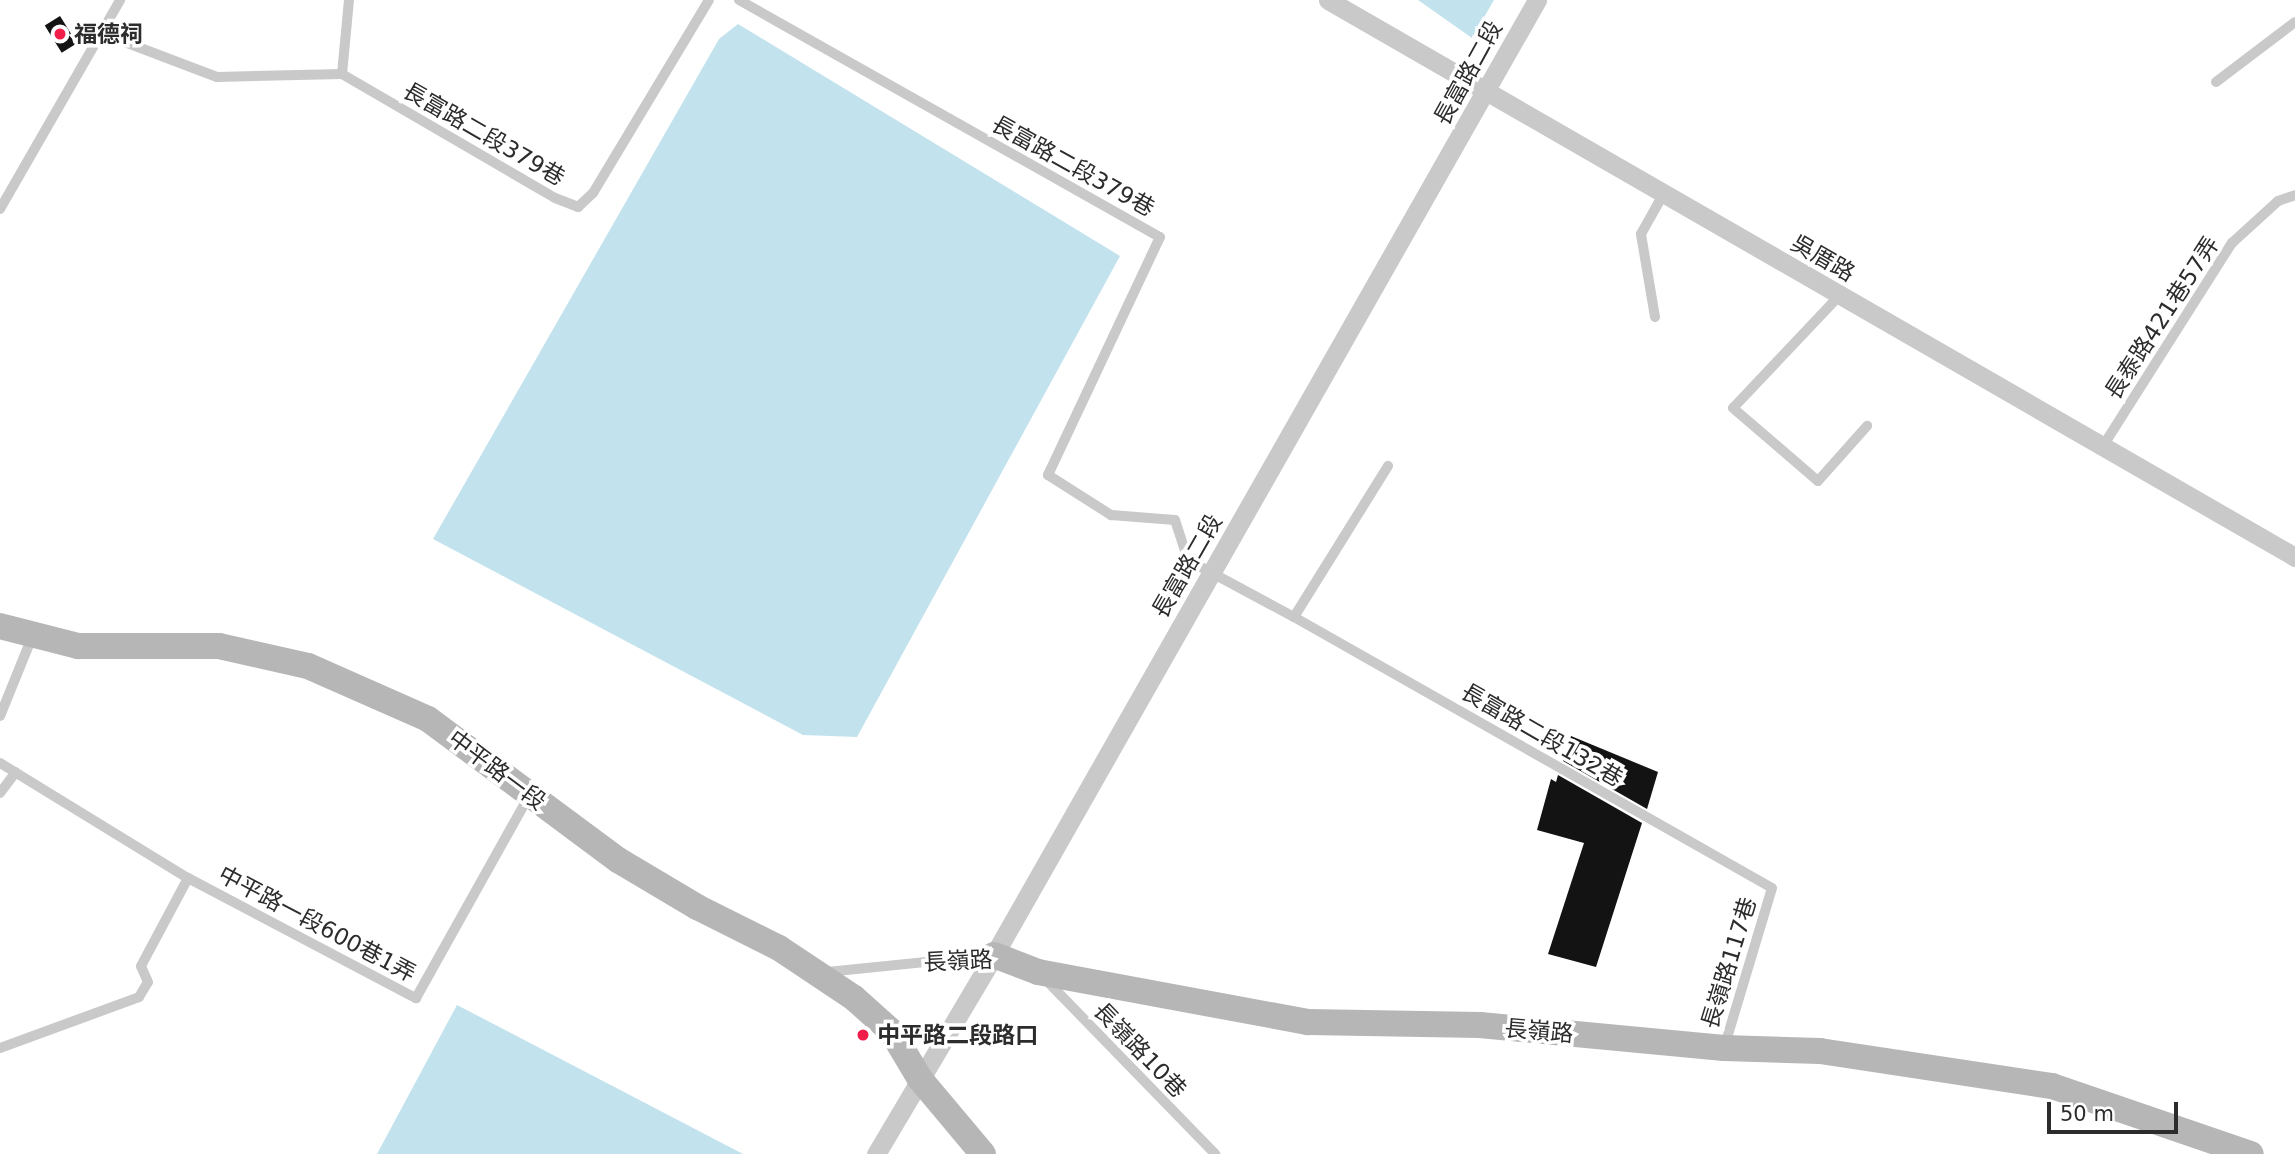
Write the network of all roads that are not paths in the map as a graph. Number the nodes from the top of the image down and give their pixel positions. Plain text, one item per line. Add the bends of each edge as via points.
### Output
1 (120, 0) edge
2 (349, 0) edge
3 (709, 0) edge
4 (739, 0) edge
5 (1328, 0) edge
6 (1537, 0) edge
7 (2295, 22) edge
8 (101, 33) junction
9 (342, 74) junction
10 (2216, 82) dead end
11 (1487, 90) junction
12 (1664, 193) junction
13 (2295, 195) edge
14 (0, 209) edge
15 (1839, 296) junction
16 (1655, 317) dead end
17 (1867, 426) dead end
18 (2103, 446) junction
19 (1388, 466) dead end
20 (2295, 557) edge
21 (1213, 570) junction
22 (1294, 617) junction
23 (0, 626) edge
24 (32, 637) junction
25 (0, 716) edge
26 (0, 763) edge
27 (16, 772) junction
28 (0, 793) edge
29 (530, 794) junction
30 (188, 878) junction
31 (1772, 888) joint
32 (994, 955) junction
33 (1038, 972) junction
34 (821, 973) junction
35 (0, 1048) edge
36 (1724, 1048) junction
37 (920, 1079) junction
38 (975, 1151) edge
39 (876, 1154) edge
40 (1215, 1154) edge
41 (2250, 1154) edge

1 - 8 lane
2 - 9 lane
3 - 9 lane, 長富路二段379巷 via 593,193 578,207
4 - 21 lane, 長富路二段379巷 via 1160,237 1048,475 1111,515 1175,520 1188,560
5 - 11 street, 吳厝路
6 - 11 street, 長富路二段
7 - 10 lane
8 - 9 lane via 217,77
8 - 14 lane
11 - 12 street, 吳厝路
11 - 21 street, 長富路二段
12 - 15 street, 吳厝路
12 - 16 lane via 1641,234
13 - 18 lane, 長泰路421巷57弄 via 2278,201 2232,243
15 - 17 lane via 1733,408 1818,481
15 - 18 street, 吳厝路
18 - 20 street, 吳厝路
19 - 22 lane
21 - 22 lane, 長富路二段132巷
21 - 32 street, 長富路二段
22 - 31 lane, 長富路二段132巷
23 - 24 street, 中平路一段
24 - 25 lane
24 - 29 street, 中平路一段 via 78,646 219,646 308,667 428,719
26 - 27 lane, 中平路一段600巷1弄
27 - 28 lane
27 - 30 lane, 中平路一段600巷1弄
29 - 30 lane, 中平路一段600巷1弄 via 416,998
29 - 34 street, 中平路一段 via 618,860
30 - 35 lane via 141,966 148,982 139,998
31 - 36 lane, 長嶺路117巷
32 - 33 street, 長嶺路
32 - 34 lane, 長嶺路
32 - 37 street, 長富路二段
33 - 36 street, 長嶺路 via 1308,1022 1480,1025
33 - 40 lane, 長嶺路10巷
34 - 37 street, 中平路一段 via 892,1032
36 - 41 street, 長嶺路 via 1819,1051 2052,1086
37 - 38 street, 中平路一段
37 - 39 street, 長富路二段

